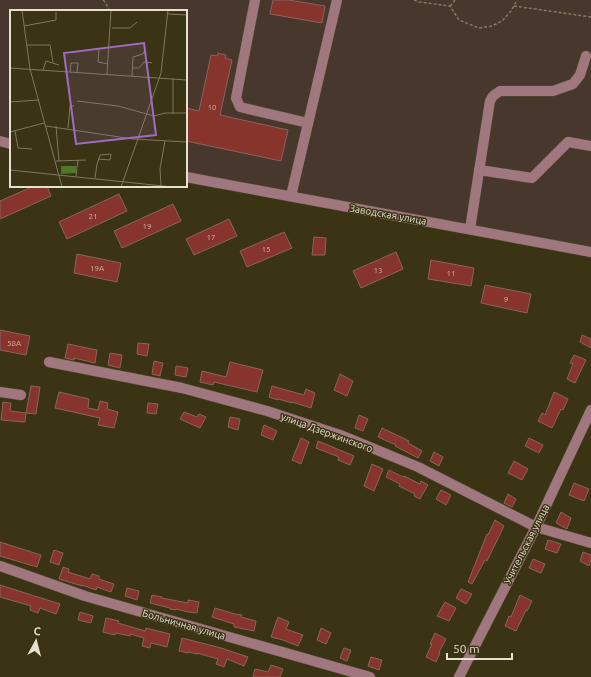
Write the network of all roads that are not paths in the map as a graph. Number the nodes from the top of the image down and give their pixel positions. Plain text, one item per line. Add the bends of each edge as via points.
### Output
1 (255, 0) edge
2 (336, 0) edge
3 (586, 56) dead end
4 (308, 123) junction
5 (0, 141) edge
6 (10, 144) edge
7 (591, 146) edge
8 (480, 170) junction
9 (187, 177) edge
10 (291, 196) junction
11 (470, 230) junction
12 (591, 252) edge
13 (49, 362) dead end
14 (0, 392) edge
15 (21, 395) dead end
16 (591, 410) edge
17 (536, 527) junction
18 (591, 543) edge
19 (0, 566) edge
20 (370, 677) edge
21 (458, 677) edge

1 - 4 street via 236,98 240,106
2 - 4 street
3 - 8 street via 580,75 573,84 553,91 500,91 493,96 490,101
4 - 10 street
5 - 6 street
7 - 8 street via 568,142 532,178
8 - 11 street
9 - 10 street, Заводская улица
10 - 11 street, Заводская улица
11 - 12 street, Заводская улица
13 - 17 street, улица Дзержинского via 182,388 267,411 343,436 418,468
14 - 15 street
16 - 17 street, Учительская улица
17 - 18 street, улица Дзержинского
17 - 21 street, Учительская улица
19 - 20 street, Больничная улица via 85,596

